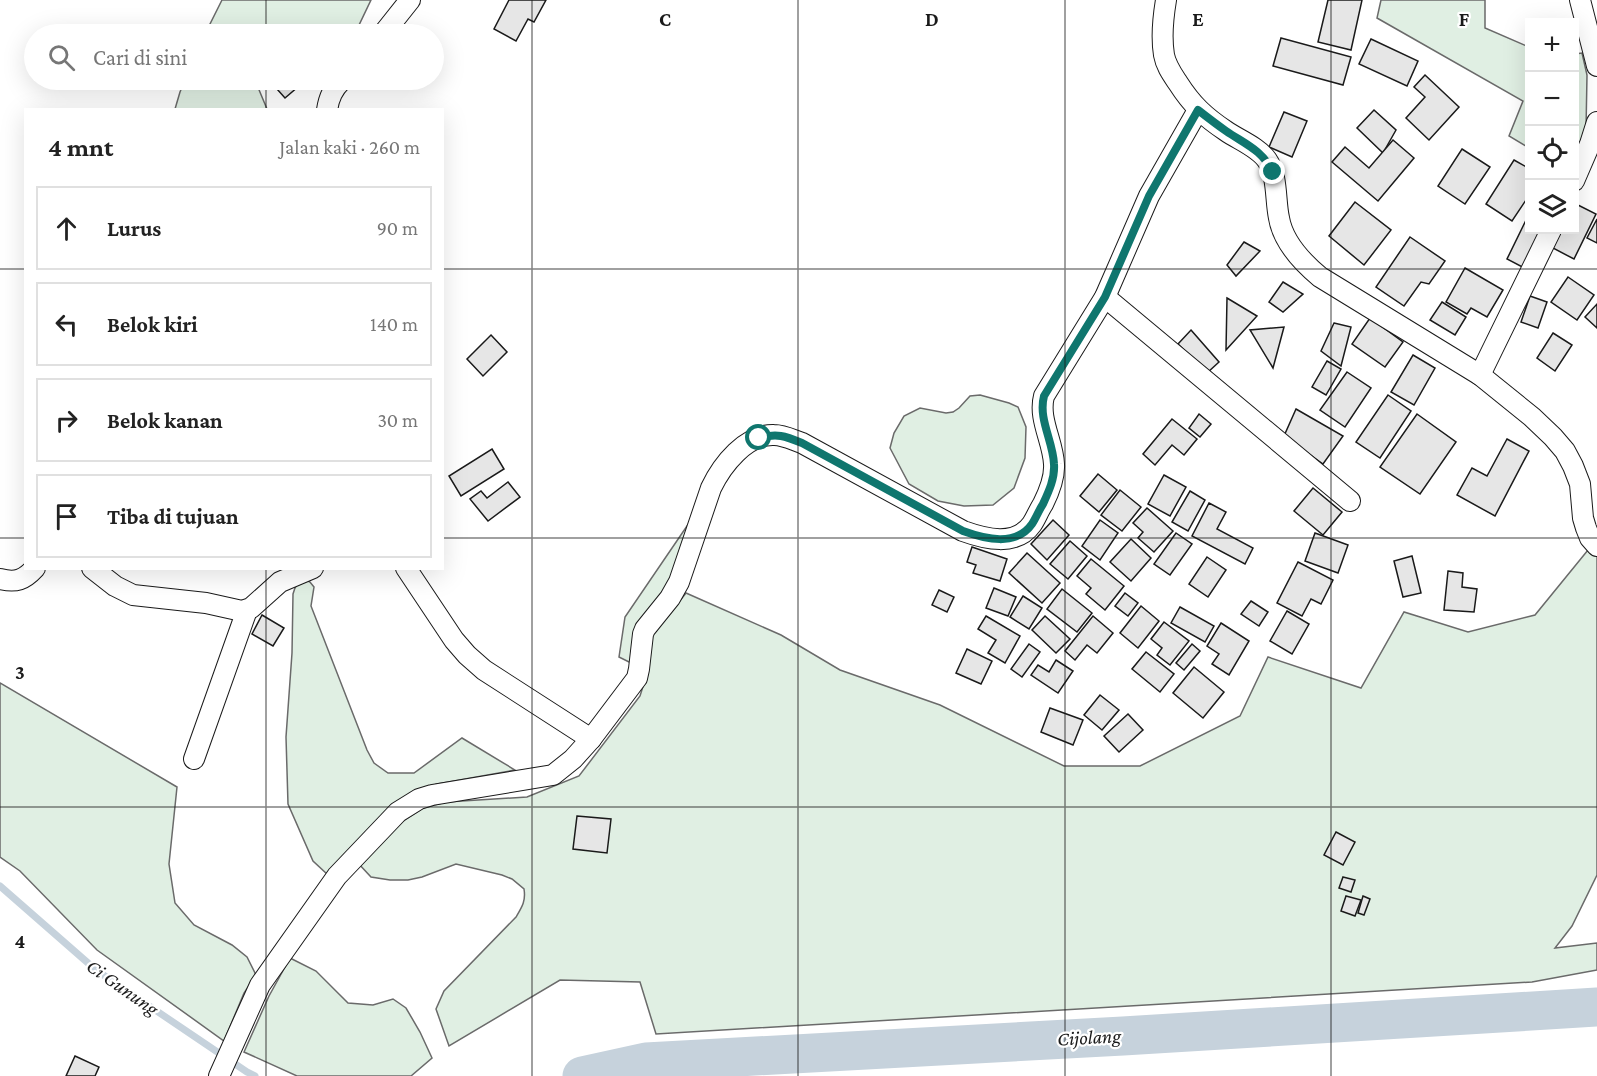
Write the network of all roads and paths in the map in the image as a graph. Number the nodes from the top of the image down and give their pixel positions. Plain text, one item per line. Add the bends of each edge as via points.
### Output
1 (410, 0) edge
2 (1166, 0) edge
3 (1580, 0) edge
4 (391, 24) edge
5 (1597, 66) edge
6 (333, 90) edge
7 (328, 108) edge
8 (1198, 110) junction
9 (1597, 122) edge
10 (1575, 180) edge
11 (1549, 234) edge
12 (1105, 297) junction
13 (1479, 375) junction
14 (1350, 501) dead end
15 (1597, 546) edge
16 (34, 570) edge
17 (95, 570) edge
18 (308, 570) edge
19 (407, 570) edge
20 (0, 579) edge
21 (247, 610) junction
22 (591, 739) junction
23 (194, 759) dead end
24 (219, 1076) edge

1 - 4 street
2 - 8 street via 1164,56 1168,69
3 - 5 street
6 - 7 street
8 - 12 street via 1149,196
8 - 13 street via 1268,161 1285,237 1306,266
9 - 10 street
11 - 13 street
12 - 14 street
12 - 22 street via 1044,396 1042,413 1054,457 1054,477 1026,530 1008,538 978,537 802,443 785,436 759,438 742,447 718,473 679,582 642,634 637,678
13 - 15 street via 1532,417 1565,451 1580,484 1586,528
16 - 20 street via 20,580
17 - 21 street via 133,595
18 - 21 street via 280,582
19 - 22 street via 467,655
21 - 23 street
22 - 24 street via 553,775 432,795 398,812 337,876 260,985

